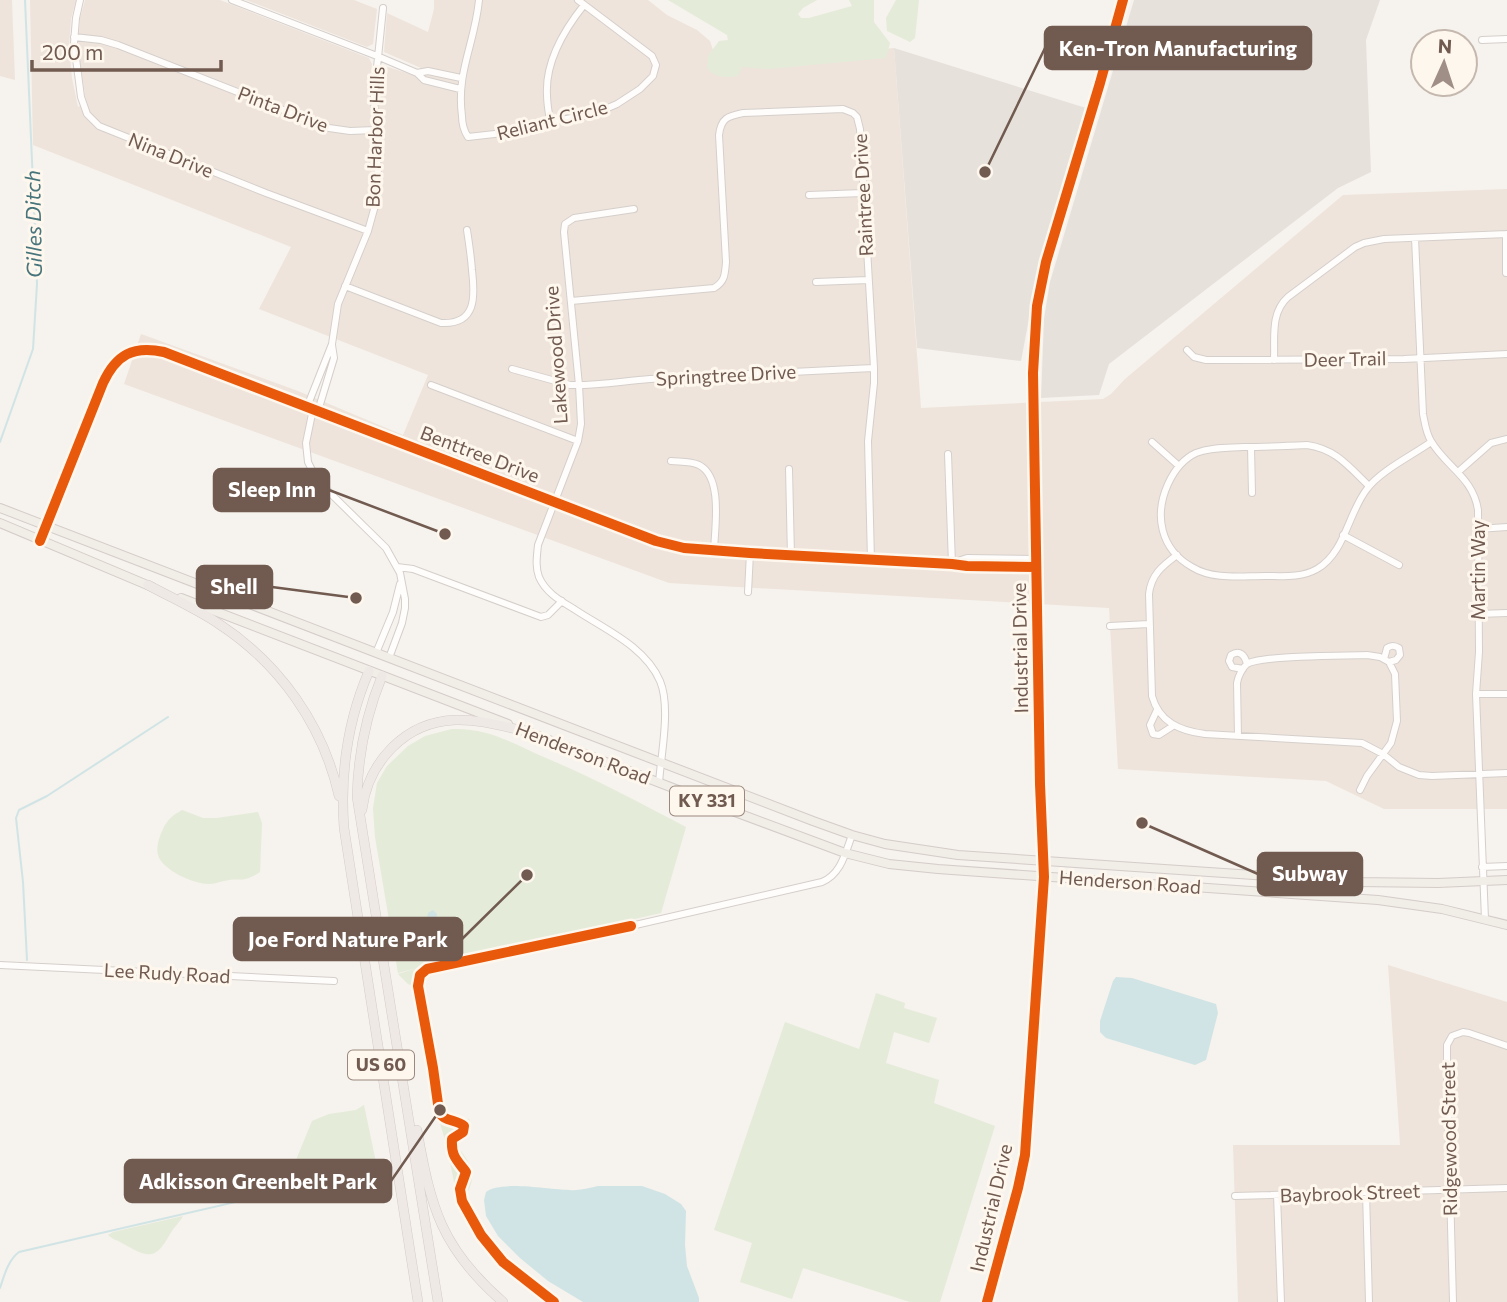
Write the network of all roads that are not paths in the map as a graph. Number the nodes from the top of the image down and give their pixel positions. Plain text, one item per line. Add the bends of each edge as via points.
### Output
1 (80, 0) edge
2 (232, 0) edge
3 (479, 0) edge
4 (1123, 0) edge
5 (581, 3) edge
6 (383, 8) dead end
7 (74, 37) junction
8 (1507, 38) edge
9 (1482, 40) dead end
10 (377, 56) junction
11 (417, 72) junction
12 (461, 78) junction
13 (460, 89) junction
14 (550, 122) junction
15 (376, 131) junction
16 (863, 193) junction
17 (809, 195) dead end
18 (634, 209) dead end
19 (369, 230) junction
20 (467, 230) dead end
21 (1506, 234) edge
22 (1415, 239) junction
23 (1506, 273) edge
24 (868, 280) junction
25 (816, 282) dead end
26 (345, 286) junction
27 (571, 301) junction
28 (332, 344) junction
29 (1187, 350) dead end
30 (1507, 354) edge
31 (1421, 358) junction
32 (1274, 360) junction
33 (874, 368) junction
34 (512, 369) dead end
35 (432, 385) dead end
36 (579, 385) junction
37 (313, 409) junction
38 (1507, 439) edge
39 (578, 441) junction
40 (1152, 442) dead end
41 (1431, 442) junction
42 (1251, 447) junction
43 (948, 454) dead end
44 (671, 461) dead end
45 (1179, 466) junction
46 (789, 469) dead end
47 (1458, 472) junction
48 (1368, 486) junction
49 (1252, 493) dead end
50 (555, 501) junction
51 (0, 508) edge
52 (0, 523) edge
53 (46, 526) junction
54 (1507, 527) edge
55 (1478, 529) junction
56 (1343, 535) junction
57 (40, 541) junction
58 (714, 550) junction
59 (750, 553) junction
60 (1177, 555) junction
61 (792, 556) junction
62 (871, 560) junction
63 (1037, 563) junction
64 (952, 564) junction
65 (1399, 565) dead end
66 (397, 567) junction
67 (401, 582) junction
68 (148, 585) junction
69 (748, 592) dead end
70 (562, 601) junction
71 (1507, 613) edge
72 (1479, 614) junction
73 (1149, 624) junction
74 (1110, 626) dead end
75 (376, 653) junction
76 (388, 658) junction
77 (369, 671) junction
78 (382, 676) junction
79 (1476, 694) junction
80 (1507, 694) edge
81 (1157, 709) junction
82 (1173, 726) junction
83 (529, 732) junction
84 (1238, 736) junction
85 (1383, 754) junction
86 (660, 763) junction
87 (1507, 773) edge
88 (1478, 774) junction
89 (659, 783) junction
90 (1360, 790) dead end
91 (361, 818) junction
92 (344, 828) junction
93 (852, 835) junction
94 (845, 853) junction
95 (1044, 861) junction
96 (1507, 866) edge
97 (1482, 867) junction
98 (1044, 877) junction
99 (1507, 880) edge
100 (1483, 881) junction
101 (1485, 919) junction
102 (1507, 925) edge
103 (631, 926) dead end
104 (0, 965) edge
105 (334, 982) dead end
106 (387, 984) junction
107 (1507, 1046) edge
108 (1507, 1188) edge
109 (1450, 1190) junction
110 (1366, 1192) junction
111 (1277, 1195) junction
112 (1235, 1196) dead end
113 (405, 1217) junction
114 (411, 1302) edge
115 (418, 1302) edge
116 (438, 1302) edge
117 (503, 1302) edge
118 (987, 1302) edge
119 (1281, 1302) edge
120 (1369, 1302) edge
121 (1454, 1302) edge

1 - 7 street, Nina Drive
2 - 10 street
3 - 12 street, Reliant Circle
4 - 63 street, Industrial Drive via 1037,306 1033,373
5 - 14 street via 551,64 546,93
5 - 14 street, Reliant Circle via 652,56 656,71 640,89 617,103 588,115
6 - 10 street, Bon Harbor Hills
7 - 15 street, Pinta Drive via 118,45 329,128
7 - 19 street, Nina Drive via 80,97 86,113 98,125
8 - 9 street
10 - 11 street
10 - 15 street, Bon Harbor Hills
11 - 12 street
11 - 13 street via 424,80
12 - 13 street, Reliant Circle
13 - 14 street, Reliant Circle via 468,137 522,131
15 - 19 street, Bon Harbor Hills via 378,186
16 - 17 street
16 - 24 street, Raintree Drive
16 - 27 street, Raintree Drive via 860,129 853,113 827,109 730,116 722,122 719,135 726,262 722,281 713,288
18 - 27 street, Lakewood Drive via 583,216 565,224
19 - 26 street, Bon Harbor Hills
20 - 26 street via 475,294 467,314 455,322 441,323
21 - 22 street
21 - 23 street
22 - 31 street, Martin Way
22 - 32 street via 1374,241 1356,247 1283,302 1275,320
24 - 25 street
24 - 33 street, Raintree Drive
26 - 28 street, Bon Harbor Hills
27 - 36 street, Lakewood Drive
28 - 37 street, Bon Harbor Hills
28 - 37 street, Bon Harbor Hills via 334,358
29 - 32 street, Deer Trail via 1206,360
30 - 31 street, Deer Trail
31 - 32 street, Deer Trail
31 - 41 street, Martin Way via 1423,414
33 - 36 street, Springtree Drive
33 - 62 street, Raintree Drive via 868,441
34 - 36 street, Springtree Drive
35 - 39 street
36 - 39 street, Lakewood Drive
37 - 50 street, Benttree Drive
37 - 53 street, Benttree Drive via 164,352 129,353 115,363 103,383
37 - 66 street, Bon Harbor Hills via 306,443 312,470 386,548
38 - 47 street via 1491,443
39 - 50 street, Lakewood Drive
40 - 45 street
41 - 47 street, Martin Way
41 - 48 street
42 - 45 street via 1202,451
42 - 48 street via 1326,450
42 - 49 street
43 - 64 street
44 - 58 street via 696,464 710,476 715,496
45 - 60 street via 1165,490 1160,515 1164,535
46 - 61 street
47 - 55 street, Martin Way via 1474,494
48 - 56 street
50 - 58 street, Benttree Drive via 656,541
50 - 70 street, Lakewood Drive via 536,560 543,584
51 - 53 main road, Henderson Road
52 - 57 main road, Henderson Road / US 60
53 - 57 street, Benttree Drive
53 - 75 main road, Henderson Road
54 - 55 street
55 - 72 street, Martin Way
56 - 60 street via 1324,564 1302,575 1222,576 1195,569
56 - 65 street
57 - 68 main road, Henderson Road / US 60
58 - 59 street, Benttree Drive
59 - 61 street, Benttree Drive
59 - 69 street
60 - 73 street via 1152,579
61 - 62 street, Benttree Drive
62 - 64 street, Benttree Drive
63 - 64 street, Benttree Drive via 967,558
63 - 95 street, Industrial Drive
66 - 67 street, Bon Harbor Hills
66 - 70 street via 541,617
67 - 75 street
67 - 76 street, Bon Harbor Hills via 405,608
68 - 77 main road, Henderson Road / KY 331
68 - 92 highway, US 60 via 234,635 282,679 326,752
70 - 86 street, Lakewood Drive via 632,647 652,667 665,700
71 - 72 street
72 - 79 street, Martin Way
73 - 74 street
73 - 81 street via 1151,689
75 - 76 main road, Henderson Road
75 - 77 main road
76 - 78 main road, US 60
76 - 86 main road, Henderson Road / KY 331
77 - 78 main road, Henderson Road / KY 331
77 - 92 highway via 354,708 346,749
78 - 83 main road, Henderson Road / KY 331
78 - 91 highway, US 60 via 360,753
79 - 80 street
79 - 88 street, Martin Way
81 - 82 street
81 - 82 street via 1150,724 1153,734
82 - 84 street
83 - 89 main road, Henderson Road / KY 331
83 - 91 highway via 457,720 418,728 380,762 367,786
84 - 85 street via 1354,742
84 - 85 street via 1237,683 1245,667 1267,659 1367,655 1386,661 1396,680 1397,721
85 - 88 street via 1419,775
85 - 90 street
86 - 89 street, Lakewood Drive
86 - 93 main road, Henderson Road / KY 331
87 - 88 street
88 - 97 street, Martin Way
89 - 94 main road, Henderson Road / KY 331
91 - 106 highway, US 60
92 - 113 highway, US 60
93 - 94 street
93 - 95 main road, Henderson Road / KY 331 via 925,851
94 - 98 main road, Henderson Road / KY 331 via 906,866
94 - 103 street via 838,871 822,883
95 - 98 street, Industrial Drive
95 - 100 main road, Henderson Road via 1307,880
96 - 97 street
97 - 100 street, Martin Way
98 - 101 main road, Henderson Road via 1357,898
98 - 118 street, Industrial Drive via 1025,1155
99 - 100 main road, Henderson Road
100 - 101 street, Martin Way
101 - 102 main road, Henderson Road
104 - 105 street, Lee Rudy Road
106 - 116 highway, US 60
106 - 117 highway via 434,1207 460,1258
107 - 109 street, Ridgewood Street via 1463,1032 1449,1040
108 - 109 street, Baybrook Street
109 - 110 street, Baybrook Street
109 - 121 street, Ridgewood Street
110 - 111 street, Baybrook Street
110 - 120 street
111 - 112 street, Baybrook Street
111 - 119 street
113 - 114 highway
113 - 115 highway, US 60

